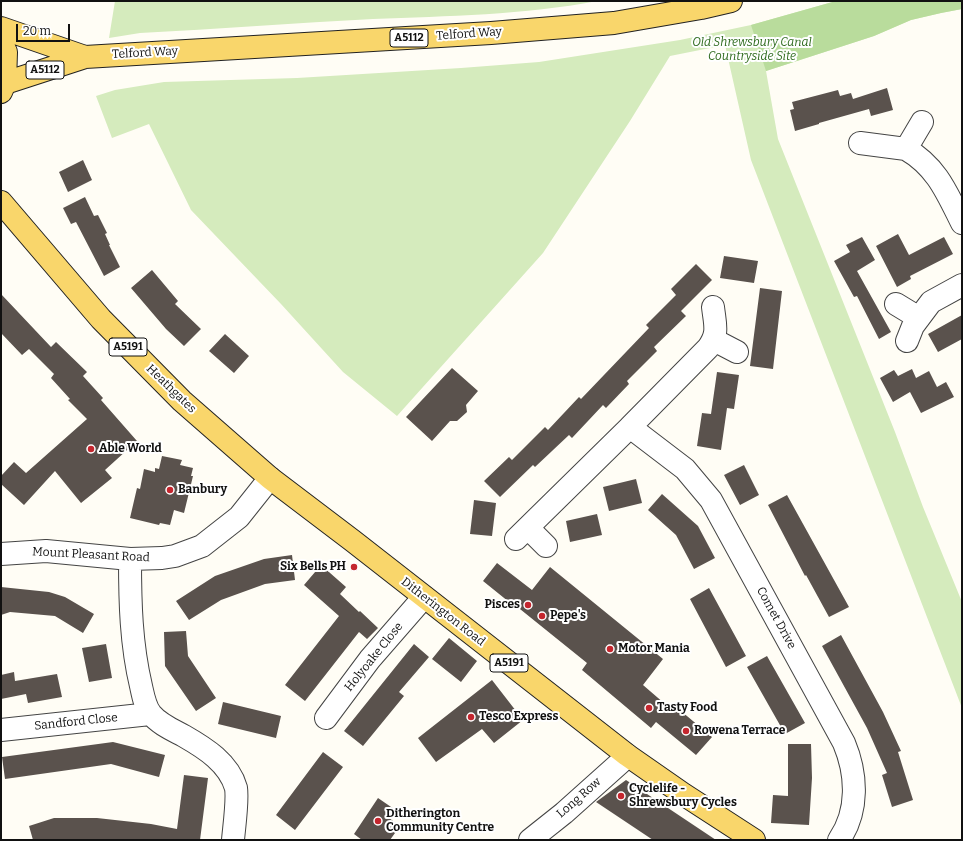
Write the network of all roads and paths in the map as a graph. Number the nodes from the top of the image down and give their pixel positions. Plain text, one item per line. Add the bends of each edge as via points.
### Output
1 (731, 1) edge
2 (1, 28) edge
3 (1, 42) edge
4 (85, 57) junction
5 (3, 88) edge
6 (922, 122) dead end
7 (860, 143) dead end
8 (906, 149) junction
9 (1, 202) edge
10 (962, 223) edge
11 (962, 285) edge
12 (896, 304) dead end
13 (713, 307) dead end
14 (919, 318) junction
15 (714, 340) junction
16 (907, 341) dead end
17 (737, 352) dead end
18 (630, 427) junction
19 (270, 478) junction
20 (546, 546) dead end
21 (1, 554) edge
22 (130, 559) junction
23 (424, 597) junction
24 (150, 714) junction
25 (326, 718) dead end
26 (1, 730) edge
27 (627, 755) junction
28 (233, 840) edge
29 (530, 840) edge
30 (754, 840) edge
31 (839, 840) edge

1 - 4 main road, Telford Way / A5112 via 614,23 491,33
2 - 4 main road, Telford Way / A5112
3 - 5 main road, A5112 via 6,52
4 - 5 main road, Telford Way / A5112
6 - 8 street
7 - 8 street
8 - 10 street via 930,167 942,183
9 - 19 main road, Heathgates / A5191 via 101,319 182,401
11 - 14 street via 931,302
12 - 14 street
13 - 15 street via 716,330
14 - 16 street
15 - 17 street
15 - 18 street
18 - 20 street via 522,534
18 - 31 street, Comet Drive via 685,469 711,500 844,743 850,757 854,792 852,814
19 - 22 street, Mount Pleasant Road via 239,517 202,546 175,556
19 - 23 main road, Ditherington Road / A5191
21 - 22 street, Mount Pleasant Road via 46,551
22 - 24 street via 133,645 144,699
23 - 25 street, Holyoake Close via 370,659
23 - 27 main road, Ditherington Road / A5191
24 - 26 street, Sandford Close
24 - 28 street via 206,749 226,768 236,789
27 - 29 street, Long Row
27 - 30 main road, Ditherington Road / A5191

